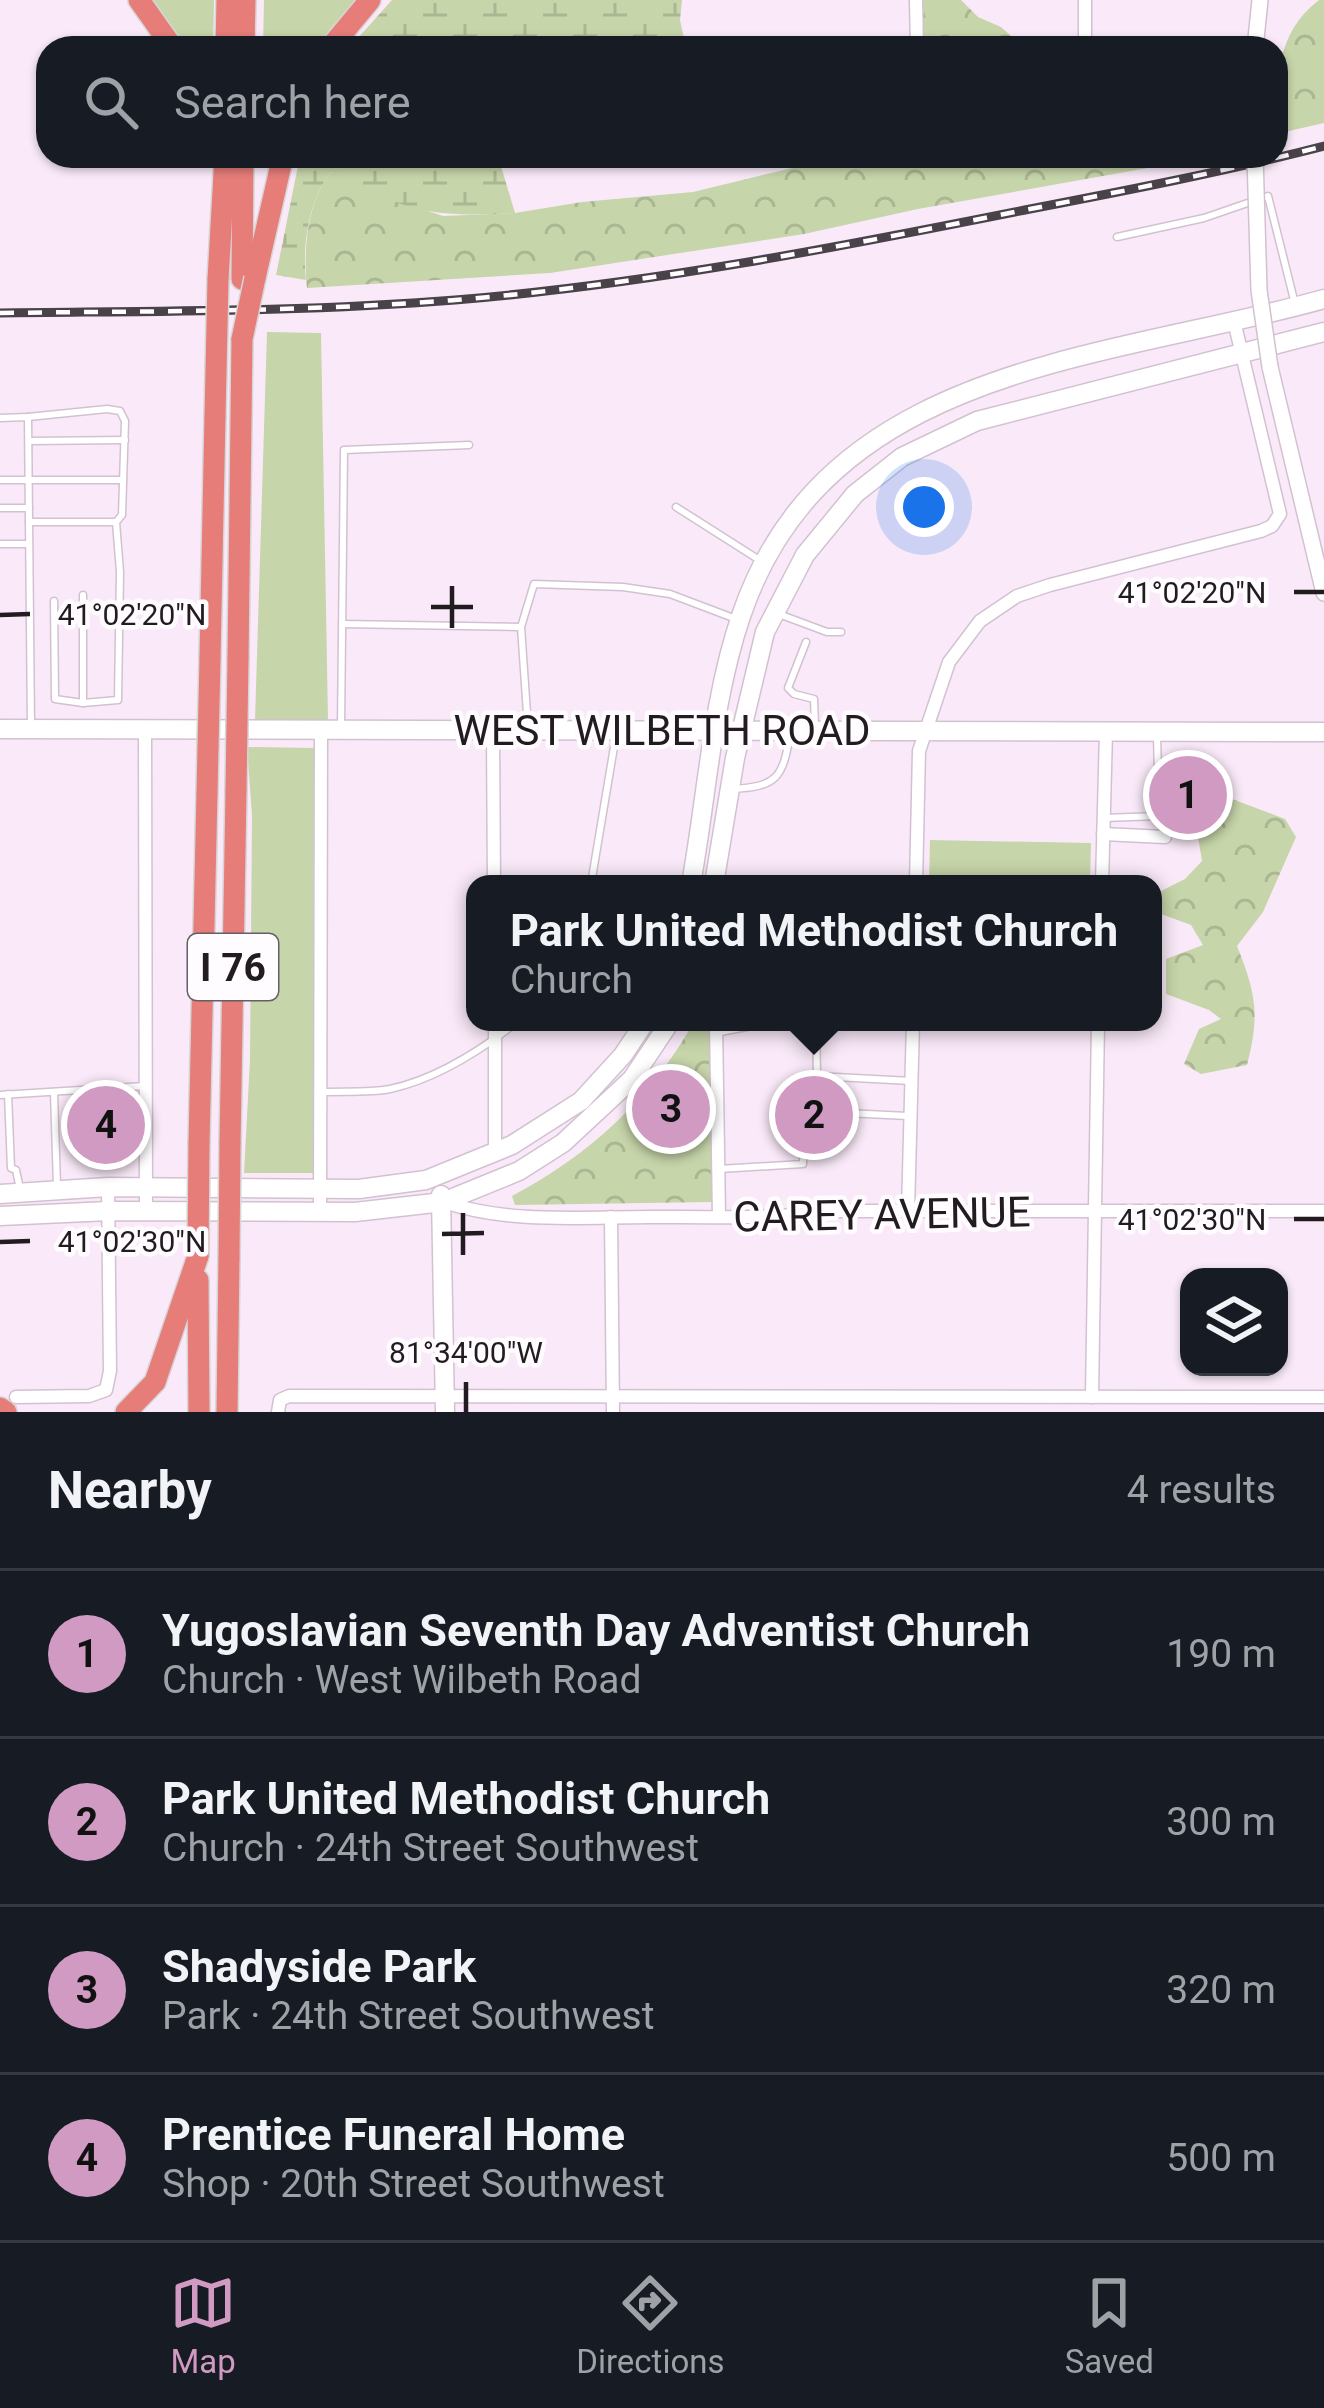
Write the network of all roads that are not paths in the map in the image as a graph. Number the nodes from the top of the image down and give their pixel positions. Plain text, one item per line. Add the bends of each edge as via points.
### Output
1 (139, 0) edge
2 (226, 0) edge
3 (245, 0) edge
4 (370, 0) edge
5 (916, 0) edge
6 (1084, 0) edge
7 (1260, 0) edge
8 (164, 36) edge
9 (226, 36) edge
10 (244, 36) edge
11 (340, 36) edge
12 (916, 36) edge
13 (1085, 36) edge
14 (1256, 36) edge
15 (216, 168) edge
16 (224, 168) edge
17 (244, 168) edge
18 (280, 168) edge
19 (1255, 168) edge
20 (221, 196) junction
21 (1117, 237) dead end
22 (249, 279) junction
23 (1324, 299) edge
24 (1295, 307) junction
25 (1234, 322) junction
26 (1324, 332) edge
27 (1242, 353) junction
28 (28, 417) junction
29 (0, 418) edge
30 (125, 440) junction
31 (29, 441) junction
32 (469, 446) dead end
33 (29, 479) junction
34 (0, 480) edge
35 (123, 480) junction
36 (676, 506) dead end
37 (0, 508) edge
38 (29, 508) junction
39 (29, 522) junction
40 (116, 522) junction
41 (1316, 524) edge
42 (0, 544) edge
43 (29, 544) junction
44 (764, 563) junction
45 (1324, 593) edge
46 (83, 595) dead end
47 (54, 601) dead end
48 (772, 612) junction
49 (739, 620) junction
50 (342, 624) junction
51 (521, 628) junction
52 (841, 632) dead end
53 (806, 642) dead end
54 (82, 703) junction
55 (0, 729) edge
56 (31, 729) junction
57 (926, 729) junction
58 (331, 730) junction
59 (715, 730) junction
60 (742, 730) junction
61 (790, 730) junction
62 (815, 730) junction
63 (145, 731) junction
64 (616, 731) junction
65 (494, 732) junction
66 (528, 732) junction
67 (1106, 732) junction
68 (1157, 732) junction
69 (1324, 732) edge
70 (730, 789) junction
71 (1103, 818) junction
72 (1103, 834) junction
73 (1165, 837) dead end
74 (494, 875) edge
75 (592, 875) edge
76 (692, 875) edge
77 (716, 875) edge
78 (916, 875) edge
79 (1102, 875) edge
80 (495, 1031) edge
81 (505, 1031) edge
82 (639, 1031) edge
83 (664, 1031) edge
84 (717, 1031) edge
85 (816, 1031) edge
86 (913, 1031) edge
87 (1098, 1031) edge
88 (495, 1039) junction
89 (817, 1076) junction
90 (911, 1081) junction
91 (146, 1086) junction
92 (54, 1091) junction
93 (320, 1092) junction
94 (4, 1095) edge
95 (804, 1112) junction
96 (910, 1117) junction
97 (495, 1154) junction
98 (718, 1169) junction
99 (438, 1176) junction
100 (108, 1187) junction
101 (146, 1188) junction
102 (320, 1189) junction
103 (58, 1190) junction
104 (21, 1192) junction
105 (0, 1194) edge
106 (442, 1202) junction
107 (109, 1211) junction
108 (146, 1211) junction
109 (320, 1211) junction
110 (908, 1211) junction
111 (1095, 1211) junction
112 (1324, 1211) edge
113 (0, 1216) edge
114 (611, 1217) junction
115 (719, 1217) junction
116 (198, 1256) junction
117 (613, 1396) junction
118 (1093, 1397) junction
119 (1324, 1397) edge
120 (445, 1404) edge
121 (779, 1405) edge
122 (947, 1405) edge
123 (1114, 1405) edge
124 (7, 1406) edge
125 (279, 1406) edge
126 (126, 1412) edge
127 (199, 1412) edge
128 (227, 1412) edge
129 (613, 1412) edge

1 - 8 highway
2 - 9 highway
3 - 10 highway
4 - 11 highway
5 - 12 street
6 - 13 street
7 - 14 street
15 - 20 highway
16 - 20 highway, I 76
17 - 22 highway
18 - 22 highway
19 - 41 street, bridge via 1270,367
20 - 116 highway, I 76, bridge
21 - 24 lane via 1268,196
22 - 128 highway, I 76, bridge
23 - 24 main road
24 - 25 main road
25 - 27 street
25 - 44 main road via 977,387 914,414 836,469
26 - 27 main road
27 - 48 main road via 977,421 926,442 837,513
27 - 57 street via 1277,521 1000,605 949,662
28 - 29 lane
28 - 30 lane via 120,411
28 - 31 lane
30 - 31 lane
30 - 35 lane
31 - 33 lane
32 - 50 lane via 344,450
33 - 34 lane
33 - 35 lane
33 - 38 lane
35 - 40 lane
36 - 44 lane
37 - 38 lane
38 - 39 lane
39 - 40 lane
39 - 43 lane
40 - 54 lane via 118,700
41 - 45 street
42 - 43 lane
43 - 56 lane
44 - 49 main road
46 - 54 lane
47 - 54 lane via 55,699
48 - 52 lane
48 - 60 main road
49 - 51 lane via 670,594 534,584
49 - 59 main road
50 - 51 lane
50 - 58 lane
51 - 66 lane
53 - 62 lane via 788,688 814,699
55 - 56 main road, WEST WILBETH ROAD
56 - 63 main road, WEST WILBETH ROAD
57 - 62 main road, WEST WILBETH ROAD
57 - 67 main road, WEST WILBETH ROAD
57 - 78 street
58 - 63 main road, WEST WILBETH ROAD
58 - 65 main road, WEST WILBETH ROAD
58 - 93 street
59 - 60 main road, WEST WILBETH ROAD
59 - 64 main road, WEST WILBETH ROAD
59 - 76 main road
60 - 61 main road, WEST WILBETH ROAD
60 - 70 main road
61 - 62 main road, WEST WILBETH ROAD
61 - 70 lane via 778,777
63 - 91 street
64 - 66 main road, WEST WILBETH ROAD
64 - 75 lane
65 - 66 main road, WEST WILBETH ROAD
65 - 74 street
67 - 68 main road, WEST WILBETH ROAD
67 - 71 street
68 - 69 main road, WEST WILBETH ROAD
68 - 71 lane via 1159,816
70 - 77 main road
71 - 72 street
72 - 73 street
72 - 79 street
80 - 88 street
81 - 88 lane
82 - 97 main road via 580,1101
83 - 106 main road via 632,1079 562,1143 520,1171
84 - 98 street
85 - 89 lane
86 - 90 street
87 - 111 street
88 - 93 lane via 386,1090
88 - 97 street
89 - 90 lane
89 - 95 lane via 817,1099
90 - 96 street
91 - 92 lane
91 - 101 street
92 - 94 lane
92 - 103 lane
93 - 102 street
94 - 104 lane
95 - 96 lane
95 - 98 lane via 803,1164
96 - 110 street
97 - 99 main road
98 - 115 street
99 - 102 main road
99 - 106 main road
100 - 101 main road
100 - 103 main road
100 - 107 street
101 - 102 main road
101 - 108 street
102 - 109 street
103 - 104 main road
104 - 105 main road
106 - 109 main road
106 - 114 street, CAREY AVENUE via 511,1217
106 - 120 main road
107 - 108 main road
107 - 113 main road
107 - 124 street via 106,1390
108 - 109 main road
110 - 111 street, CAREY AVENUE
110 - 115 street, CAREY AVENUE
111 - 112 street, CAREY AVENUE
111 - 118 street
114 - 115 street, CAREY AVENUE
114 - 117 street
116 - 126 highway via 155,1382
116 - 127 highway, I 76
117 - 120 street
117 - 121 street
117 - 129 street
118 - 122 street
118 - 123 street
119 - 123 street
120 - 125 street via 289,1396
121 - 122 street

